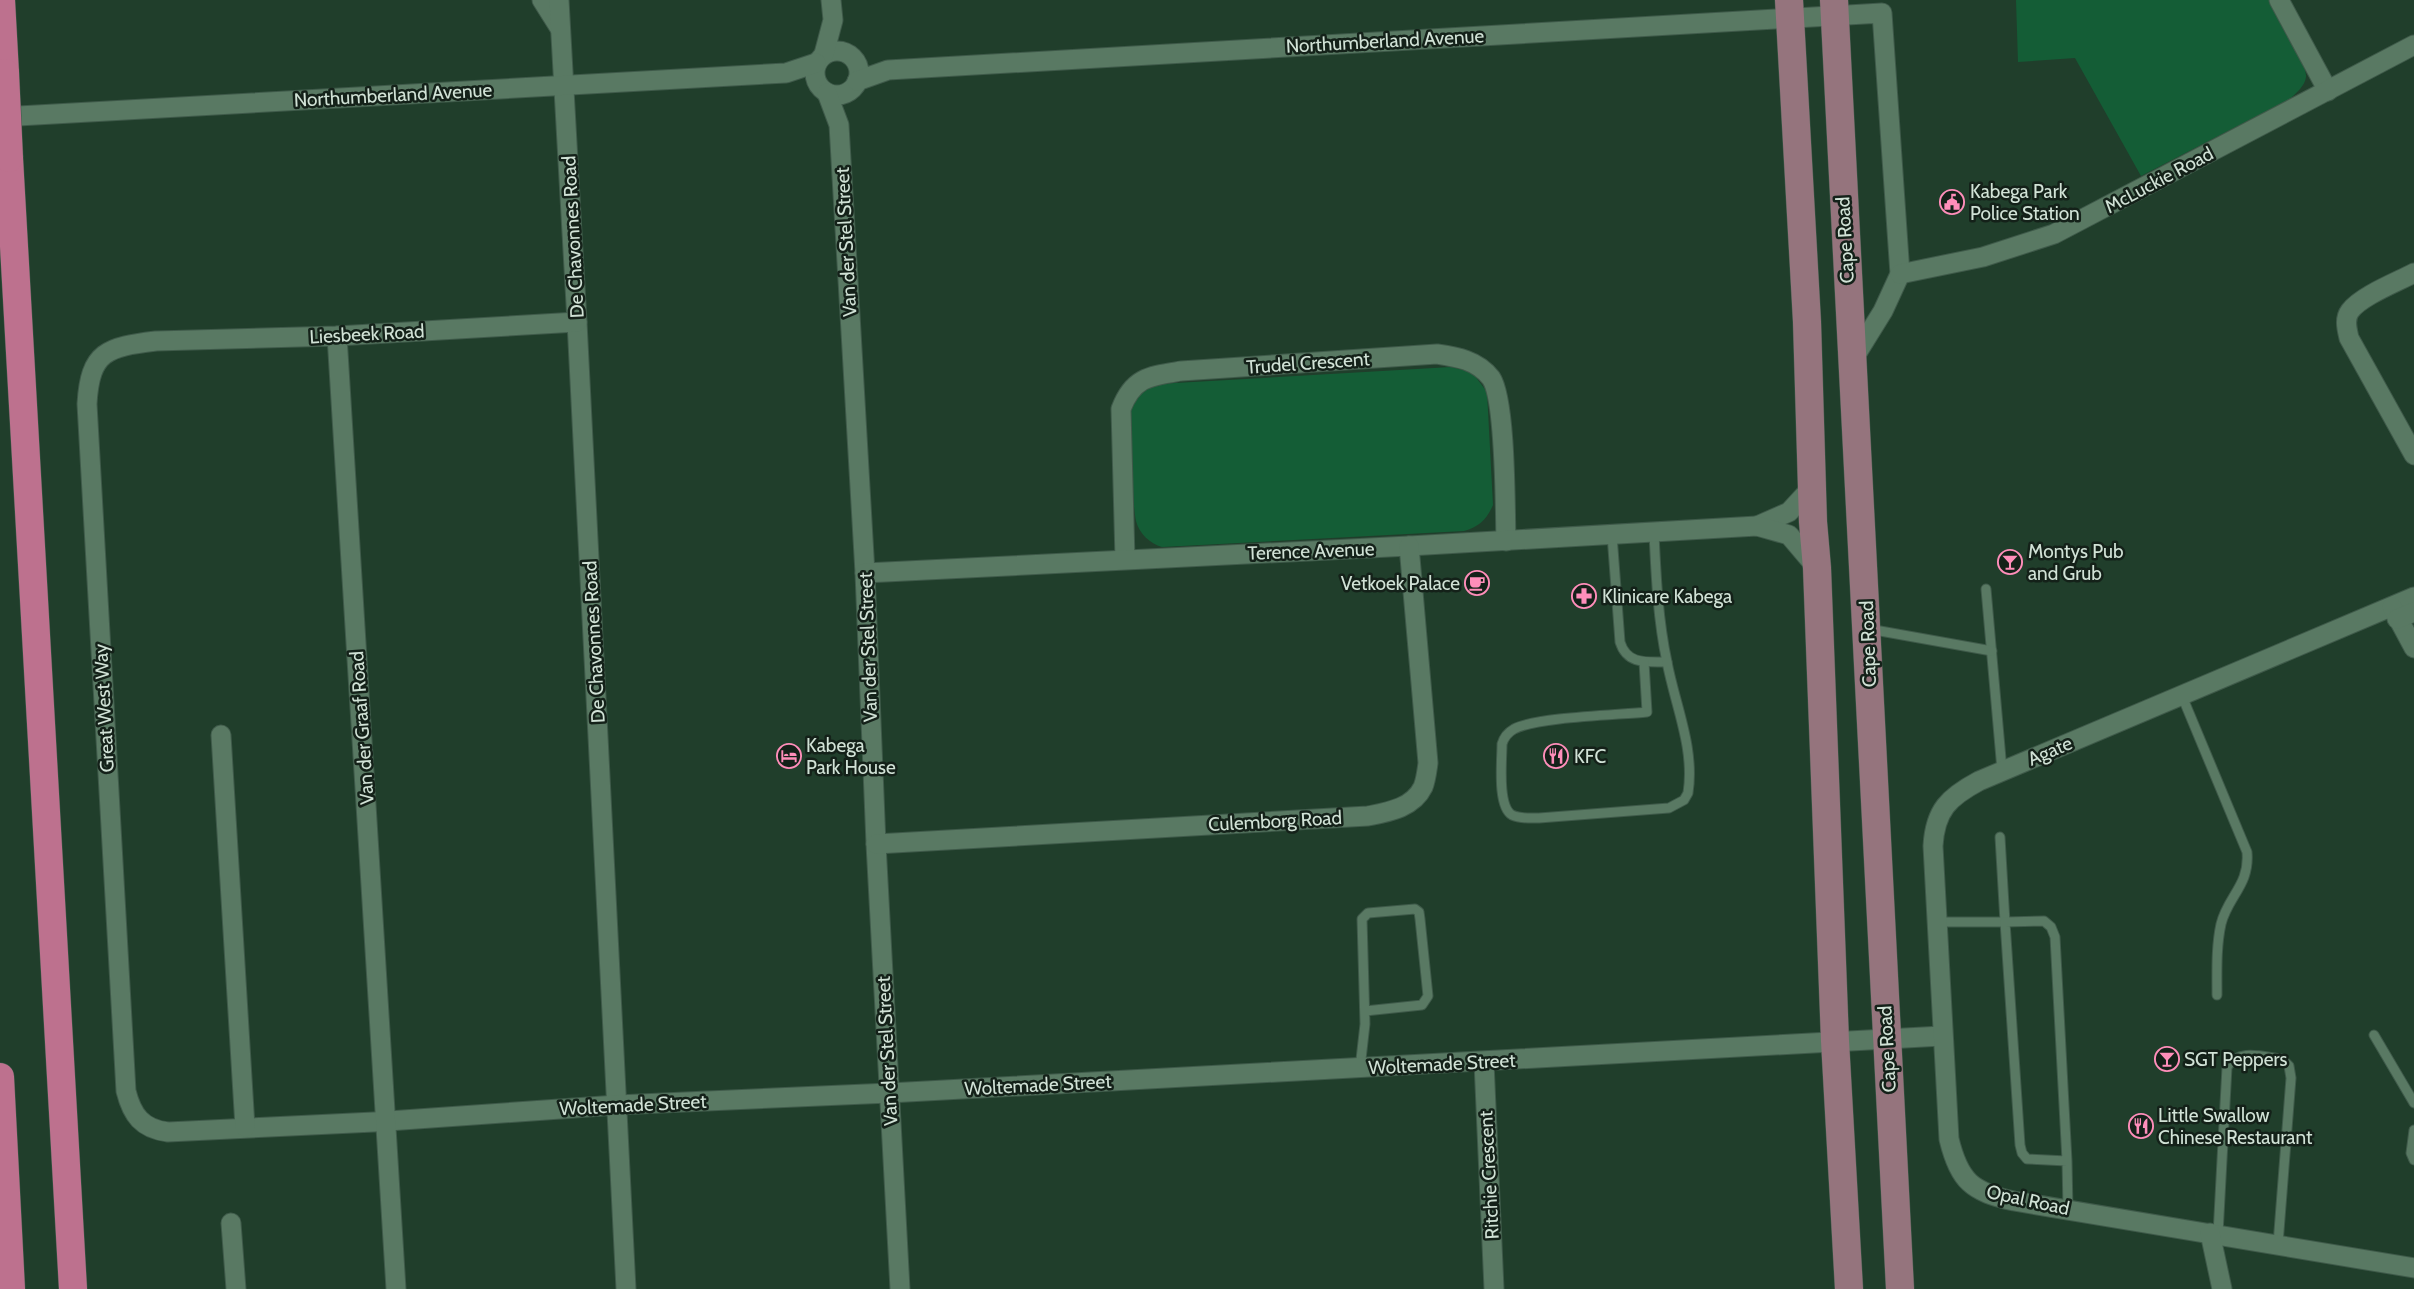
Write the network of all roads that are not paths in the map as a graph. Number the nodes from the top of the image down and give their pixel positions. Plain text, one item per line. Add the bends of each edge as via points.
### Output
1 (1, 0) edge
2 (542, 0) edge
3 (559, 0) edge
4 (831, 0) edge
5 (2279, 0) edge
6 (1882, 7) edge
7 (1834, 8) edge
8 (1789, 9) edge
9 (833, 20) junction
10 (560, 28) junction
11 (2414, 45) edge
12 (851, 56) junction
13 (888, 70) junction
14 (821, 73) junction
15 (565, 86) junction
16 (853, 86) junction
17 (2328, 91) junction
18 (0, 117) edge
19 (839, 125) junction
20 (2414, 273) edge
21 (1900, 274) junction
22 (578, 322) junction
23 (337, 336) junction
24 (156, 341) joint
25 (1851, 362) junction
26 (2414, 455) edge
27 (1812, 487) junction
28 (1757, 526) junction
29 (1654, 533) junction
30 (1612, 535) junction
31 (1506, 540) junction
32 (1409, 546) junction
33 (1125, 559) junction
34 (1817, 568) junction
35 (865, 572) junction
36 (1986, 589) dead end
37 (2414, 597) edge
38 (2395, 613) edge
39 (1867, 628) junction
40 (2414, 648) edge
41 (1992, 651) junction
42 (1644, 662) junction
43 (1666, 662) junction
44 (2182, 696) junction
45 (221, 735) dead end
46 (2002, 770) junction
47 (2000, 837) dead end
48 (876, 844) junction
49 (1936, 922) junction
50 (2005, 922) junction
51 (2217, 995) dead end
52 (1365, 1011) junction
53 (2374, 1035) dead end
54 (1942, 1036) junction
55 (1887, 1039) junction
56 (1835, 1041) junction
57 (1484, 1062) junction
58 (1360, 1068) junction
59 (0, 1077) edge
60 (890, 1093) junction
61 (2414, 1103) edge
62 (617, 1105) junction
63 (137, 1119) joint
64 (386, 1120) junction
65 (245, 1127) junction
66 (2414, 1130) edge
67 (2414, 1160) edge
68 (2067, 1161) junction
69 (2068, 1210) junction
70 (231, 1223) dead end
71 (2214, 1233) junction
72 (2278, 1244) junction
73 (2414, 1268) edge
74 (11, 1289) edge
75 (73, 1289) edge
76 (236, 1289) edge
77 (396, 1289) edge
78 (626, 1289) edge
79 (900, 1289) edge
80 (1494, 1289) edge
81 (1849, 1289) edge
82 (1900, 1289) edge
83 (2222, 1289) edge

1 - 75 highway, bridge
2 - 10 street, De Chavonnes Road
3 - 10 street
4 - 9 street
5 - 17 street
6 - 7 street, Northumberland Avenue
6 - 21 street
7 - 8 street, Northumberland Avenue
7 - 25 main road, Cape Road
8 - 13 street, Northumberland Avenue
8 - 27 main road via 1807,322
9 - 12 street
9 - 14 street
10 - 15 street, De Chavonnes Road
11 - 17 street, McLuckie Road
12 - 13 street, Northumberland Avenue
12 - 14 street via 839,50
12 - 16 street via 859,71
13 - 16 street, Northumberland Avenue
14 - 15 street, Northumberland Avenue
14 - 16 street via 834,95
14 - 19 street, Van der Stel Street
15 - 18 street, Northumberland Avenue
15 - 22 street, De Chavonnes Road
16 - 19 street, Van der Stel Street
17 - 21 street, McLuckie Road via 2054,234 1983,257
19 - 35 street, Van der Stel Street
20 - 26 street via 2358,304 2349,312 2346,326 2349,338
21 - 25 street via 1883,311
22 - 23 street, Liesbeek Road
22 - 62 street, De Chavonnes Road
23 - 24 street, Liesbeek Road
23 - 64 street, Van der Graaf Road
24 - 63 street, Great West Way via 129,344 101,356 88,380 87,404 126,1091
25 - 39 main road, Cape Road
27 - 28 street, Terence Avenue via 1789,512
27 - 34 main road
28 - 29 street, Terence Avenue
28 - 34 street, Terence Avenue via 1789,535
29 - 30 street, Terence Avenue
29 - 43 lane
30 - 31 street, Terence Avenue
30 - 42 lane via 1620,642 1626,655
31 - 32 street, Terence Avenue
31 - 33 street, Trudel Crescent via 1500,414 1492,380 1464,358 1437,354 1181,371 1156,375 1136,384 1127,392 1121,409
32 - 33 street, Terence Avenue
32 - 48 street, Culemborg Road via 1428,763 1423,786 1412,800 1393,812
33 - 35 street, Terence Avenue
34 - 56 main road
35 - 48 street, Van der Stel Street
36 - 41 lane
37 - 38 street, Agate
38 - 40 street
38 - 44 street, Agate
39 - 41 lane
39 - 55 main road, Cape Road
41 - 46 lane
42 - 43 lane
42 - 43 lane via 1648,712 1542,722 1515,728 1508,733 1502,744 1502,789 1508,812 1521,818 1539,818 1653,810 1669,808 1684,800 1690,784 1689,759
44 - 46 street, Agate
44 - 51 lane via 2247,852 2244,881 2221,923
45 - 65 street
46 - 49 street, Agate via 1963,789 1936,819 1933,846
47 - 50 lane
48 - 60 street, Van der Stel Street
49 - 50 lane
49 - 54 street, Agate
50 - 68 lane via 2022,1153 2028,1159
50 - 68 lane via 2044,921 2055,937
52 - 52 lane via 1362,919 1364,915 1415,909 1420,919 1426,1002
52 - 58 lane
53 - 61 lane
54 - 55 street, Woltemade Street
54 - 69 street, Opal Road via 1949,1139 1955,1163 1962,1175 1974,1188 1993,1196
55 - 56 street, Woltemade Street
55 - 82 main road, Cape Road
56 - 57 street, Woltemade Street
56 - 81 main road
57 - 58 street, Woltemade Street
57 - 80 street, Ritchie Crescent
58 - 60 street, Woltemade Street
59 - 74 highway
60 - 62 street, Woltemade Street
60 - 79 street, Van der Stel Street
62 - 64 street, Woltemade Street
62 - 78 street, De Chavonnes Road
63 - 65 street, Woltemade Street via 157,1131 168,1132
64 - 65 street, Woltemade Street
64 - 77 street, Van der Graaf Road
66 - 67 lane via 2411,1153
68 - 69 lane
69 - 71 street, Opal Road
70 - 76 street
71 - 72 street, Opal Road
71 - 72 lane via 2227,1067 2232,1058 2241,1055 2282,1059 2289,1066 2291,1078
71 - 83 street
72 - 73 street, Opal Road

